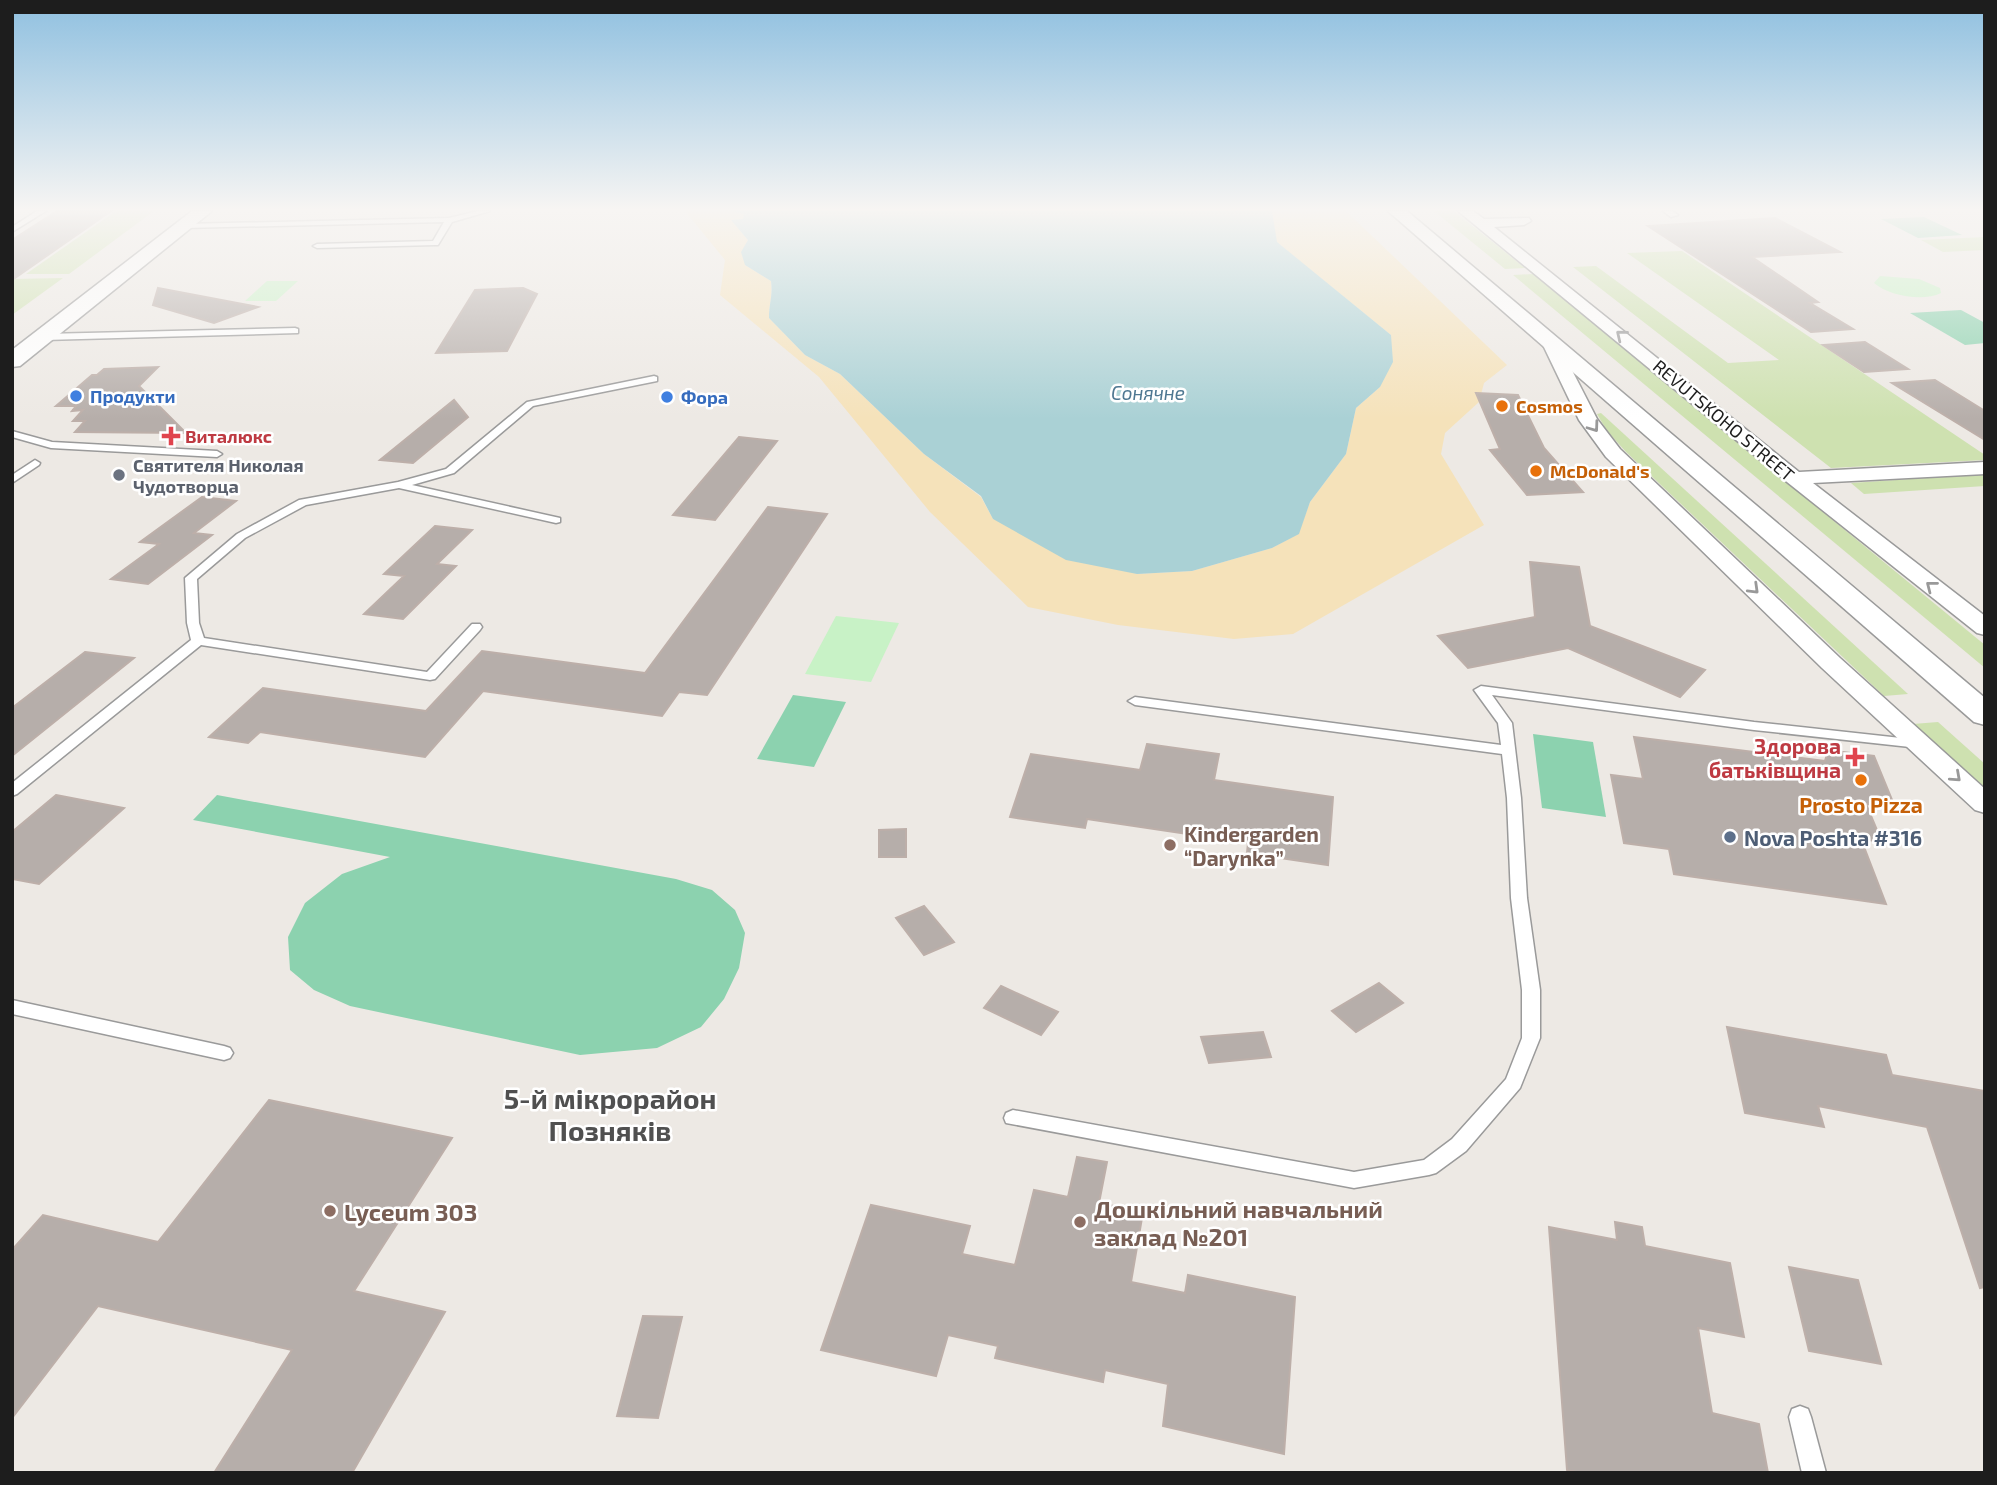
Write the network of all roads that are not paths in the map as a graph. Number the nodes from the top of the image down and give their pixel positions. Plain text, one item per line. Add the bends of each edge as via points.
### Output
1 (116, 280) edge
2 (1476, 280) edge
3 (1551, 280) edge
4 (295, 331) dead end
5 (44, 337) junction
6 (1551, 345) junction
7 (12, 361) edge
8 (654, 379) dead end
9 (12, 433) edge
10 (217, 454) dead end
11 (34, 463) dead end
12 (1985, 468) edge
13 (1794, 478) junction
14 (12, 480) edge
15 (398, 485) junction
16 (556, 520) dead end
17 (476, 626) dead end
18 (1985, 628) edge
19 (198, 641) junction
20 (1135, 701) dead end
21 (1985, 715) edge
22 (1919, 744) junction
23 (1508, 750) junction
24 (12, 791) edge
25 (1985, 804) edge
26 (12, 1007) edge
27 (224, 1053) dead end
28 (1013, 1118) dead end
29 (1800, 1417) dead end
30 (1814, 1473) edge

1 - 5 street
2 - 6 street
13 -> 3 street, REVUTSKOHO STREET
4 - 5 lane
5 - 7 street
6 - 21 street
6 -> 22 street via 1588,420 1614,453
8 - 15 lane via 530,404 450,471
9 - 10 lane via 51,445
11 - 14 lane
12 - 13 street
18 -> 13 street, REVUTSKOHO STREET
15 - 16 lane
15 - 19 lane via 303,502 242,536 191,578
17 - 19 lane via 430,676
19 - 24 lane
20 - 23 lane
22 - 23 lane via 1481,690 1505,723
22 -> 25 street
23 - 28 lane via 1531,990 1531,1038 1514,1083 1459,1145 1429,1167 1354,1180
26 - 27 lane
29 - 30 lane

